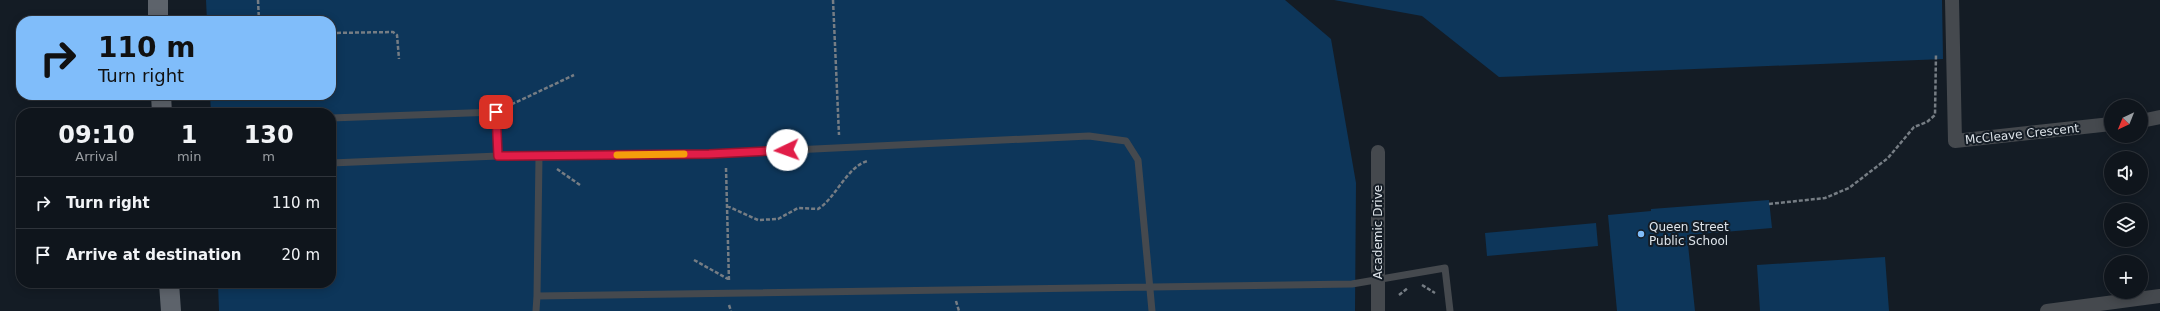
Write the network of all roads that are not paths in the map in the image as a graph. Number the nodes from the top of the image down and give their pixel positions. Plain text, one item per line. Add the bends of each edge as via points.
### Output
1 (158, 0) edge
2 (1952, 0) edge
3 (158, 16) edge
4 (2160, 117) edge
5 (336, 118) edge
6 (2148, 120) edge
7 (2104, 125) edge
8 (1378, 152) dead end
9 (498, 156) junction
10 (539, 157) junction
11 (336, 163) edge
12 (1378, 279) junction
13 (1149, 286) junction
14 (169, 288) edge
15 (537, 296) junction
16 (2160, 296) edge
17 (171, 311) edge
18 (536, 311) edge
19 (1152, 311) edge
20 (1378, 311) edge
21 (1450, 311) edge
22 (2047, 311) edge

1 - 3 main road
2 - 7 street, McCleave Crescent via 1955,141
4 - 6 street
5 - 9 lane via 496,112
8 - 12 street, Academic Drive
9 - 10 lane
9 - 11 lane
10 - 13 lane via 709,154 1089,136 1126,141 1138,160
10 - 15 lane
12 - 13 lane via 1352,284
12 - 20 street, Academic Drive
12 - 21 lane via 1445,268
13 - 15 lane
13 - 19 lane
14 - 17 main road
15 - 18 lane
16 - 22 street

